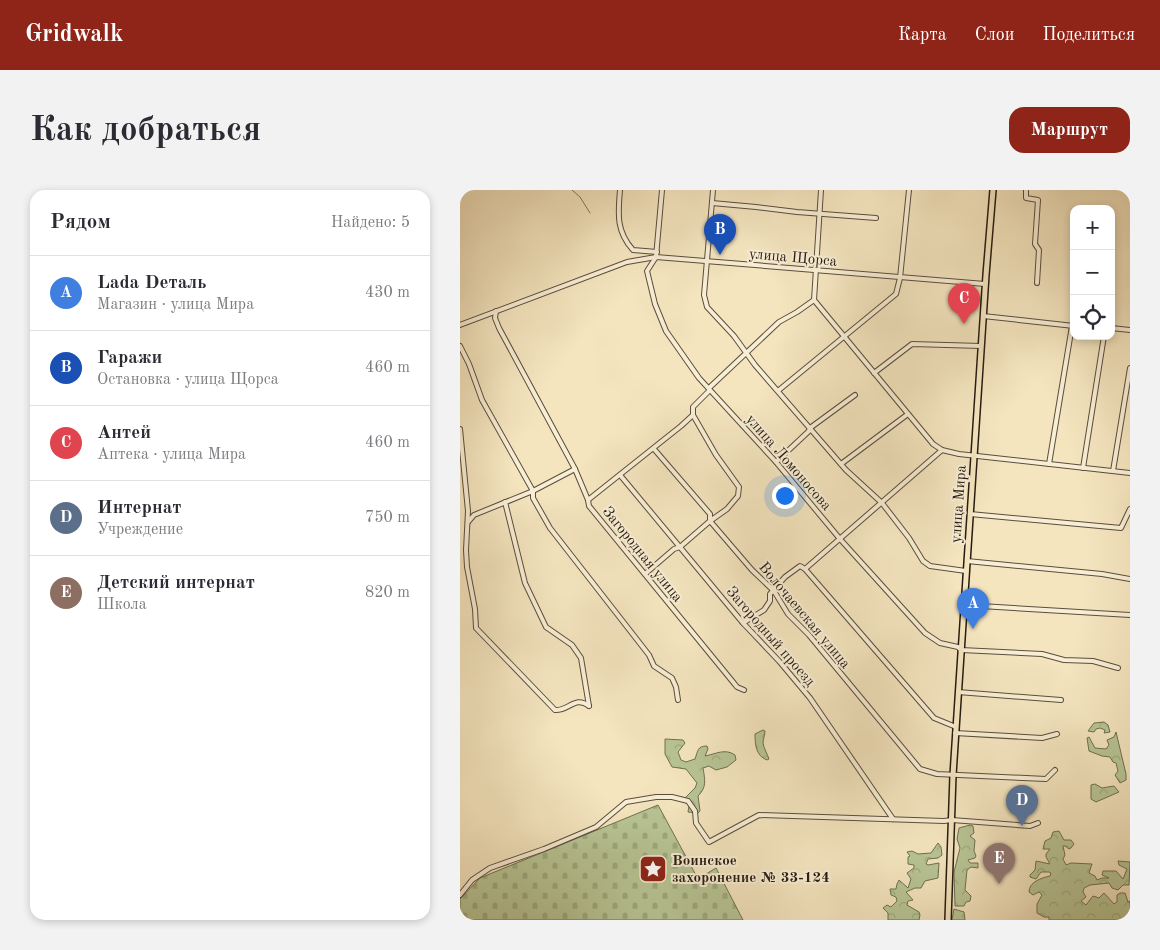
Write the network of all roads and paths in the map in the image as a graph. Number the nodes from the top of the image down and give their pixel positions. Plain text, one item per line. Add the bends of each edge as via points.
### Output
1 (620, 190) edge
2 (662, 190) edge
3 (713, 190) edge
4 (821, 190) edge
5 (909, 190) edge
6 (993, 190) edge
7 (1026, 190) edge
8 (712, 203) junction
9 (819, 214) junction
10 (876, 218) dead end
11 (657, 252) junction
12 (656, 257) junction
13 (707, 262) junction
14 (816, 270) junction
15 (900, 278) junction
16 (1037, 283) dead end
17 (985, 284) junction
18 (814, 300) junction
19 (496, 311) junction
20 (983, 316) junction
21 (460, 325) edge
22 (1070, 326) edge
23 (1115, 328) edge
24 (1130, 330) edge
25 (845, 337) junction
26 (1071, 340) edge
27 (1103, 340) edge
28 (460, 346) edge
29 (981, 346) junction
30 (747, 354) junction
31 (1130, 368) edge
32 (874, 373) junction
33 (709, 388) junction
34 (779, 390) junction
35 (855, 394) dead end
36 (908, 414) junction
37 (693, 415) junction
38 (810, 428) junction
39 (460, 429) edge
40 (654, 449) junction
41 (942, 450) junction
42 (974, 455) junction
43 (776, 462) junction
44 (841, 464) junction
45 (1050, 464) junction
46 (1082, 468) junction
47 (575, 469) junction
48 (1113, 471) junction
49 (1130, 473) edge
50 (620, 476) junction
51 (533, 491) junction
52 (588, 500) junction
53 (505, 502) junction
54 (882, 503) junction
55 (1130, 509) edge
56 (468, 511) junction
57 (970, 514) junction
58 (474, 515) junction
59 (710, 521) junction
60 (468, 522) junction
61 (840, 540) junction
62 (680, 547) junction
63 (967, 561) junction
64 (805, 569) junction
65 (966, 571) junction
66 (645, 574) junction
67 (1130, 579) edge
68 (774, 591) junction
69 (964, 605) junction
70 (1130, 615) edge
71 (743, 623) junction
72 (961, 650) junction
73 (1118, 668) dead end
74 (744, 690) dead end
75 (958, 692) junction
76 (678, 700) dead end
77 (1061, 700) dead end
78 (956, 730) junction
79 (1057, 734) dead end
80 (1055, 770) dead end
81 (952, 774) junction
82 (893, 819) junction
83 (952, 820) junction
84 (1038, 823) dead end
85 (460, 895) edge
86 (948, 920) edge

1 - 11 street via 618,218 624,240 633,250
2 - 11 street, улица Ломоносова
3 - 8 street
4 - 9 street
5 - 15 street
6 - 17 main road, улица Мира
7 - 16 street via 1026,198 1038,200
8 - 9 street
8 - 13 street
9 - 10 street
9 - 14 street
11 - 12 street, улица Ломоносова
12 - 13 street, улица Щорса
12 - 19 street, улица Щорса via 627,262
12 - 33 street, улица Ломоносова via 647,270 655,304 666,330
13 - 14 street, улица Щорса
13 - 30 street via 704,296 707,307
14 - 15 street, улица Щорса
14 - 18 street
15 - 17 street, улица Щорса
15 - 25 street via 896,294
17 - 20 main road, улица Мира
18 - 25 street
18 - 30 street via 779,322
19 - 21 street, улица Щорса
19 - 47 street, Загородная улица via 499,328
20 - 22 street
20 - 29 main road, улица Мира
23 - 24 street
25 - 32 street
25 - 34 street
26 - 45 street
27 - 46 street
28 - 51 street via 482,400
29 - 32 street via 912,344
29 - 42 main road, улица Мира
30 - 33 street
30 - 34 street
31 - 48 street
32 - 36 street
33 - 37 street via 693,407
33 - 43 street, улица Ломоносова
34 - 38 street
35 - 38 street
36 - 41 street
36 - 44 street
37 - 40 street
37 - 59 street via 739,487 734,502
38 - 43 street
38 - 44 street
39 - 56 street
40 - 50 street
40 - 59 street, Волочаевская улица via 710,514
41 - 42 street
41 - 54 street
42 - 45 street
42 - 57 main road, улица Мира
43 - 61 street, улица Ломоносова
44 - 54 street
45 - 46 street
46 - 48 street
47 - 51 street
47 - 52 street, Загородная улица
48 - 49 street
50 - 52 street
50 - 62 street, Загородный проезд
51 - 53 street
51 - 76 street via 550,528 649,655 654,666 672,678
52 - 66 street, Загородная улица via 589,506
53 - 58 street
53 - 60 street via 525,584 546,628 572,645 581,658 589,706 574,702 555,710 476,628 467,567
54 - 61 street
54 - 65 street via 910,538 923,561 930,566
55 - 57 street via 1121,528
56 - 58 street
56 - 60 street
57 - 63 main road, улица Мира
58 - 60 street
59 - 62 street
59 - 68 street, Волочаевская улица
61 - 64 street
61 - 72 street, улица Ломоносова via 925,633 940,643
62 - 66 street
62 - 71 street, Загородный проезд
63 - 65 main road, улица Мира
63 - 67 street
64 - 68 street via 800,566
64 - 78 street via 934,718
65 - 69 main road, улица Мира
66 - 74 street, Загородная улица via 732,682
68 - 71 street via 764,610
68 - 81 street, Волочаевская улица via 788,614 920,769
69 - 70 street
69 - 72 main road, улица Мира
71 - 82 street, Загородный проезд via 810,698
72 - 73 street, улица Ломоносова via 1042,654
72 - 75 main road, улица Мира
75 - 77 street
75 - 78 main road, улица Мира
78 - 79 street via 1042,738
78 - 81 main road, улица Мира
80 - 81 street, Волочаевская улица via 1046,778
81 - 83 main road, улица Мира
82 - 83 street
82 - 85 street via 759,815 709,842 696,823 695,811 688,801 656,797 626,802 596,827 490,868 472,880
83 - 84 street via 1030,826
83 - 86 main road, улица Мира

